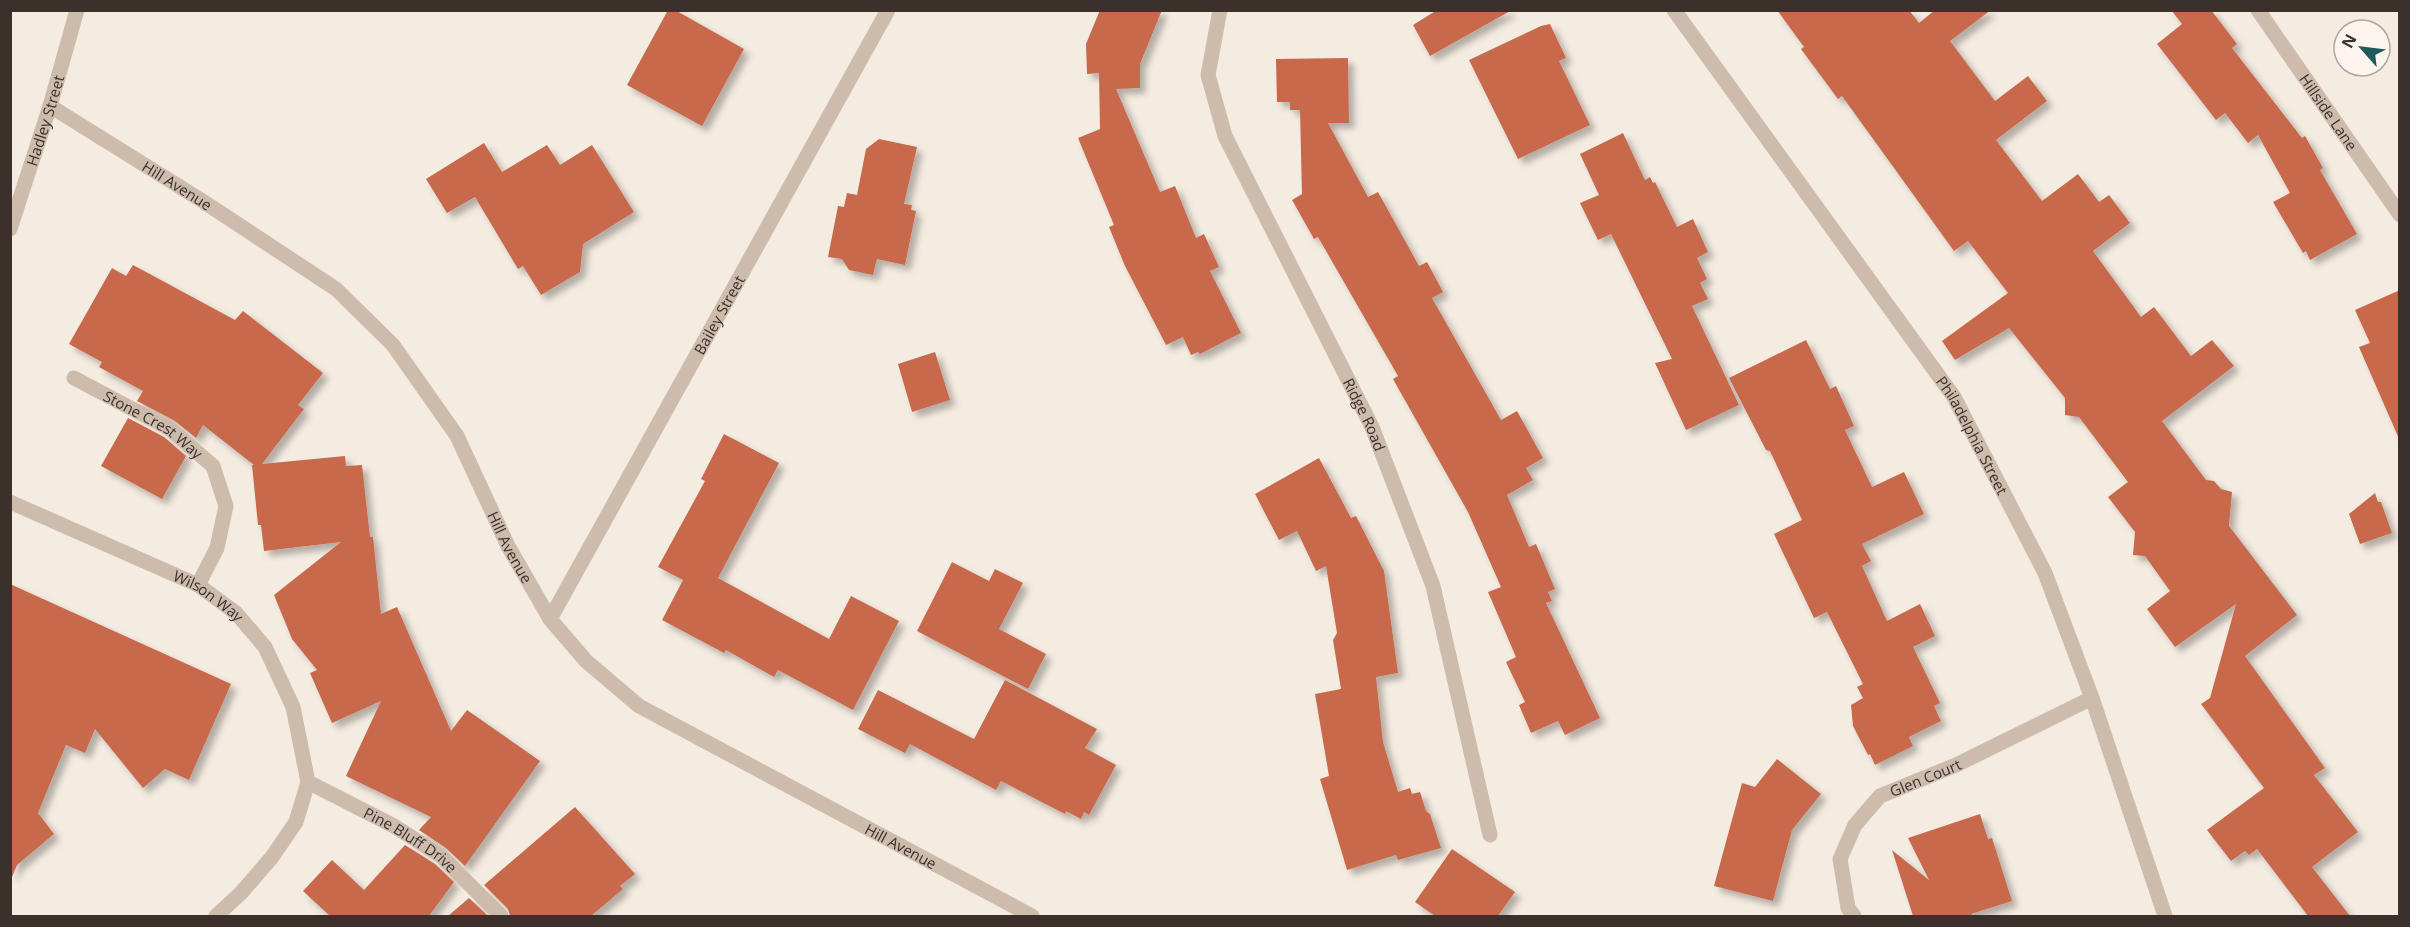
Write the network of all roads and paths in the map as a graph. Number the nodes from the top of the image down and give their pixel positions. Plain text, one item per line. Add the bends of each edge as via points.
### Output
1 (76, 10) edge
2 (888, 10) edge
3 (1220, 10) edge
4 (1674, 10) edge
5 (2258, 10) edge
6 (50, 106) junction
7 (2400, 215) edge
8 (10, 229) edge
9 (74, 378) dead end
10 (10, 502) edge
11 (198, 585) junction
12 (550, 619) junction
13 (2092, 698) junction
14 (308, 782) junction
15 (1490, 835) dead end
16 (216, 916) edge
17 (501, 916) edge
18 (1032, 916) edge
19 (1854, 916) edge
20 (2164, 916) edge

1 - 6 street, Hadley Street
2 - 12 street, Bailey Street
3 - 15 street, Ridge Road via 1208,75 1225,136 1372,427 1433,586
4 - 13 street, Philadelphia Street via 1954,397 2044,573
5 - 7 street, Hillside Lane
6 - 8 street, Hadley Street
6 - 12 street, Hill Avenue via 336,289 393,345 457,436 508,546
9 - 11 street, Stone Crest Way via 170,429 213,466 226,506 216,548
10 - 11 street, Wilson Way
11 - 14 street, Wilson Way via 236,613 265,647 293,707
12 - 18 street, Hill Avenue via 586,661 639,706
13 - 19 street, Glen Court via 1956,765 1880,796 1856,825 1840,859 1848,908
13 - 20 street, Philadelphia Street
14 - 16 street via 296,822 272,857
14 - 17 street, Pine Bluff Drive via 394,825 441,856

